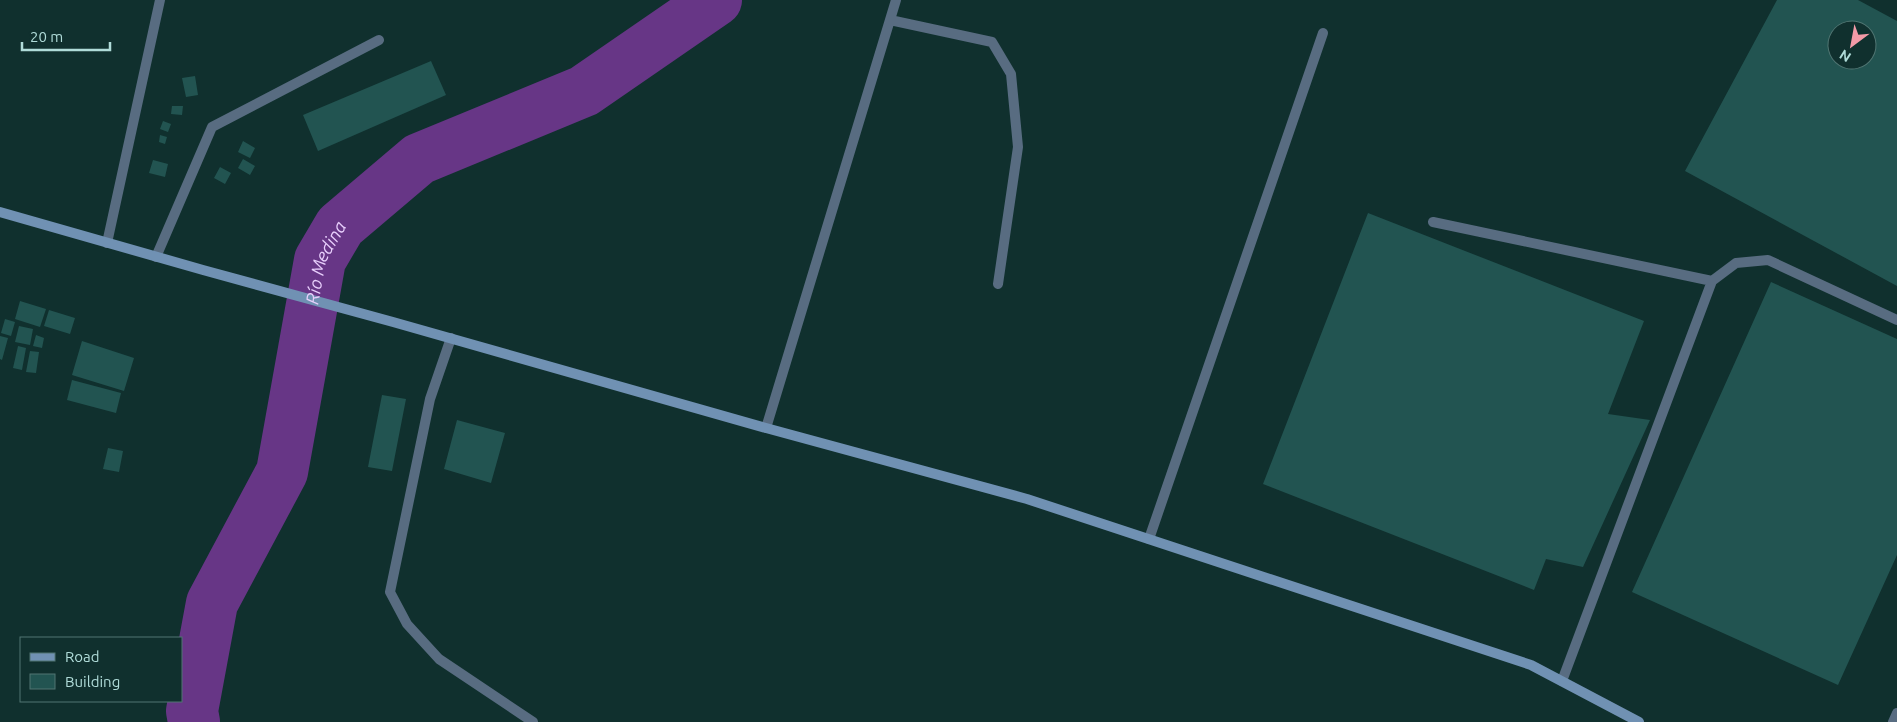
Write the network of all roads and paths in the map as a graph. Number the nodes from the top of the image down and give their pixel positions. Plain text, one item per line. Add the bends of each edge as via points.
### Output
1 (160, 0) edge
2 (896, 0) edge
3 (890, 20) junction
4 (1323, 33) dead end
5 (379, 40) dead end
6 (0, 212) edge
7 (1432, 222) dead end
8 (107, 242) junction
9 (156, 257) junction
10 (1712, 281) junction
11 (998, 284) dead end
12 (1897, 320) edge
13 (451, 338) junction
14 (766, 428) junction
15 (1149, 539) junction
16 (1562, 681) junction
17 (1897, 713) edge
18 (533, 722) edge
19 (1639, 722) edge
20 (1893, 722) edge

1 - 8 street
2 - 3 street
3 - 11 street via 992,42 1011,74 1018,148
3 - 14 street
4 - 15 street
5 - 9 street via 212,127
6 - 8 main road
7 - 10 street
8 - 9 main road
9 - 13 main road
10 - 12 street via 1736,263 1768,260
10 - 16 street
13 - 14 main road
13 - 18 street via 430,399 390,592 407,624 439,659
14 - 15 main road via 1027,499
15 - 16 main road via 1531,665
16 - 19 main road
17 - 20 street

